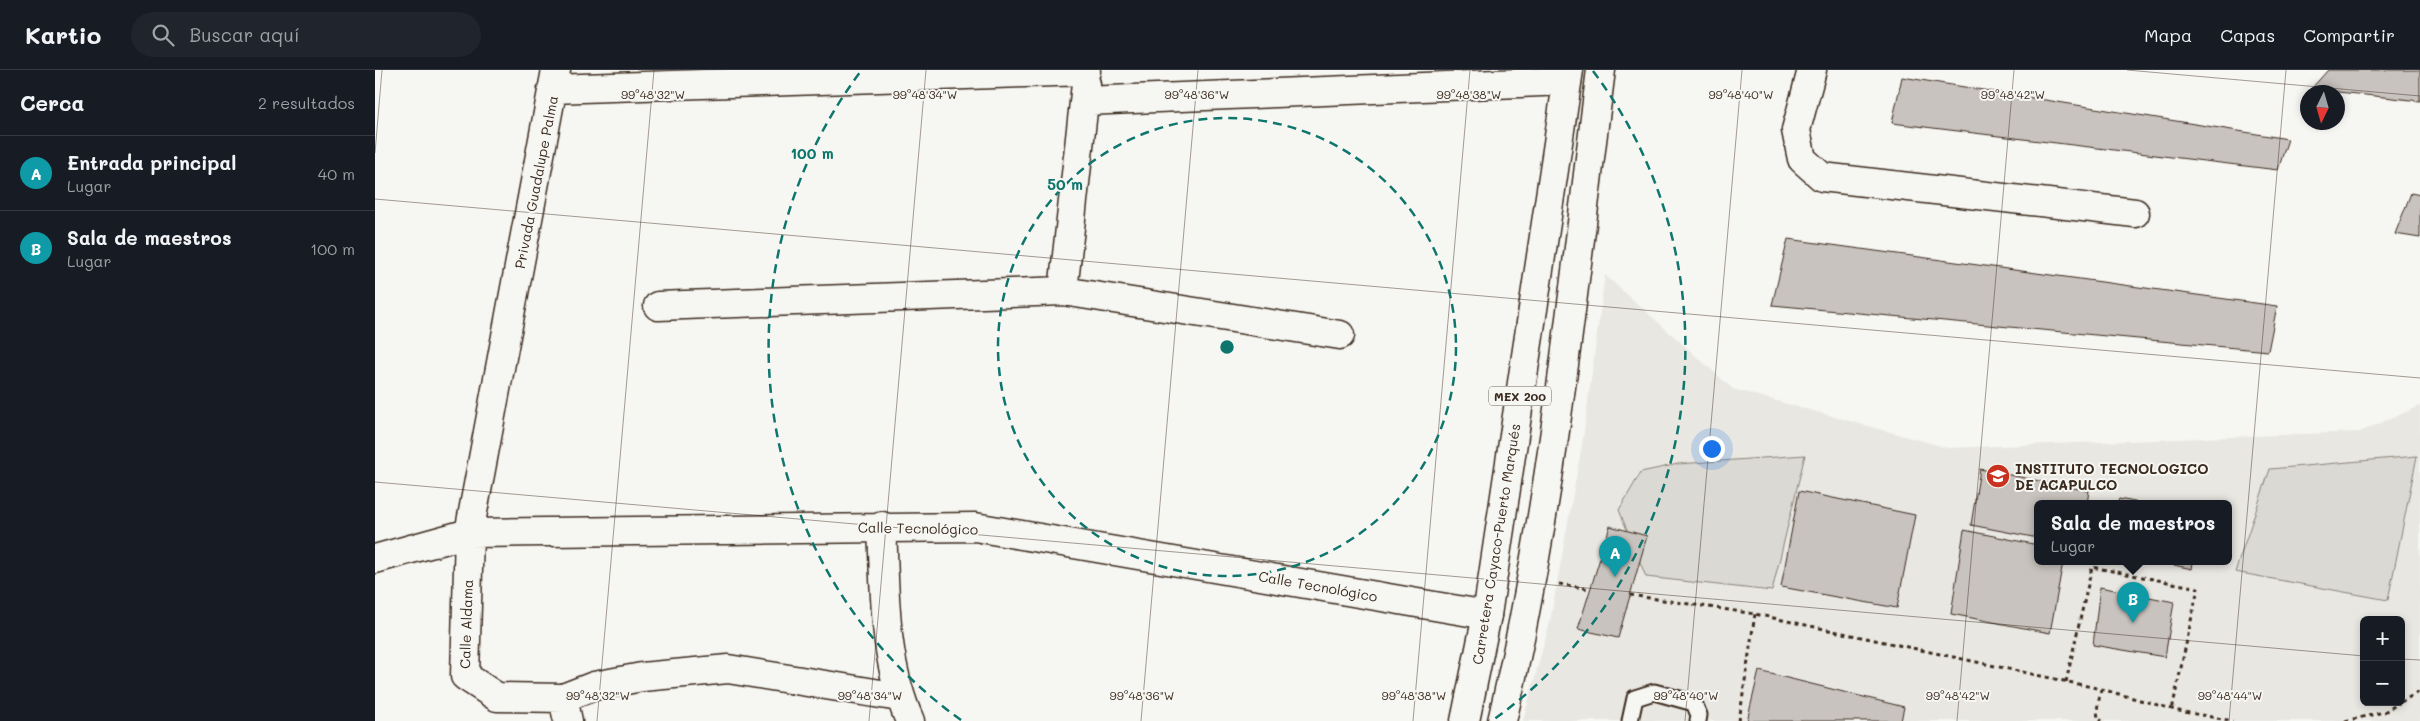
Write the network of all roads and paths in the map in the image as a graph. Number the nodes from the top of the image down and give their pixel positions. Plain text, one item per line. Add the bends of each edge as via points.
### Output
1 (1601, 70) edge
2 (1812, 70) edge
3 (1087, 71) edge
4 (1568, 76) edge
5 (554, 80) edge
6 (1085, 101) junction
7 (2135, 213) dead end
8 (1063, 291) junction
9 (658, 306) dead end
10 (1340, 336) dead end
11 (882, 526) junction
12 (469, 533) junction
13 (375, 559) edge
14 (1630, 595) dead end
15 (1755, 614) junction
16 (1487, 615) junction
17 (1475, 671) junction
18 (2066, 682) junction
19 (2101, 689) junction
20 (2420, 691) edge
21 (2405, 700) edge
22 (2394, 706) edge
23 (565, 709) edge
24 (905, 709) edge
25 (2172, 710) junction
26 (1448, 721) edge
27 (1465, 721) edge
28 (1502, 721) edge
29 (1630, 721) edge
30 (1698, 721) edge
31 (1739, 721) edge
32 (2102, 721) edge
33 (2233, 721) edge
34 (2345, 721) edge

1 - 28 street, MEX 200 via 1560,389 1522,634
2 - 7 street via 1796,130 1802,159 1822,177
3 - 5 street, Privada Guadalupe Palma
3 - 6 street, Privada Guadalupe Palma
4 - 6 street
4 - 16 street, Carretera Cayaco-Puerto Marqués / MEX 200
5 - 12 street, Privada Guadalupe Palma
6 - 8 street, Privada Guadalupe Palma
8 - 9 street
8 - 10 street
11 - 12 street, Calle Tecnológico
11 - 16 street, Calle Tecnológico via 975,527
11 - 24 street via 886,620
12 - 13 street, Calle Tecnológico
12 - 23 street, Calle Aldama via 465,676 497,697
14 - 15 path
15 - 18 path
15 - 31 path
16 - 17 street, Carretera Cayaco-Puerto Marqués / MEX 200
17 - 26 street
17 - 27 street, Carretera Cayaco-Puerto Marqués / MEX 200
18 - 19 path
18 - 25 path via 2091,567 2198,588
19 - 25 path
19 - 32 path via 2097,710
20 - 21 path
22 - 34 path via 2384,712
23 - 24 street via 593,686 728,669
25 - 33 path
29 - 30 lane via 1635,698 1654,692 1694,703

